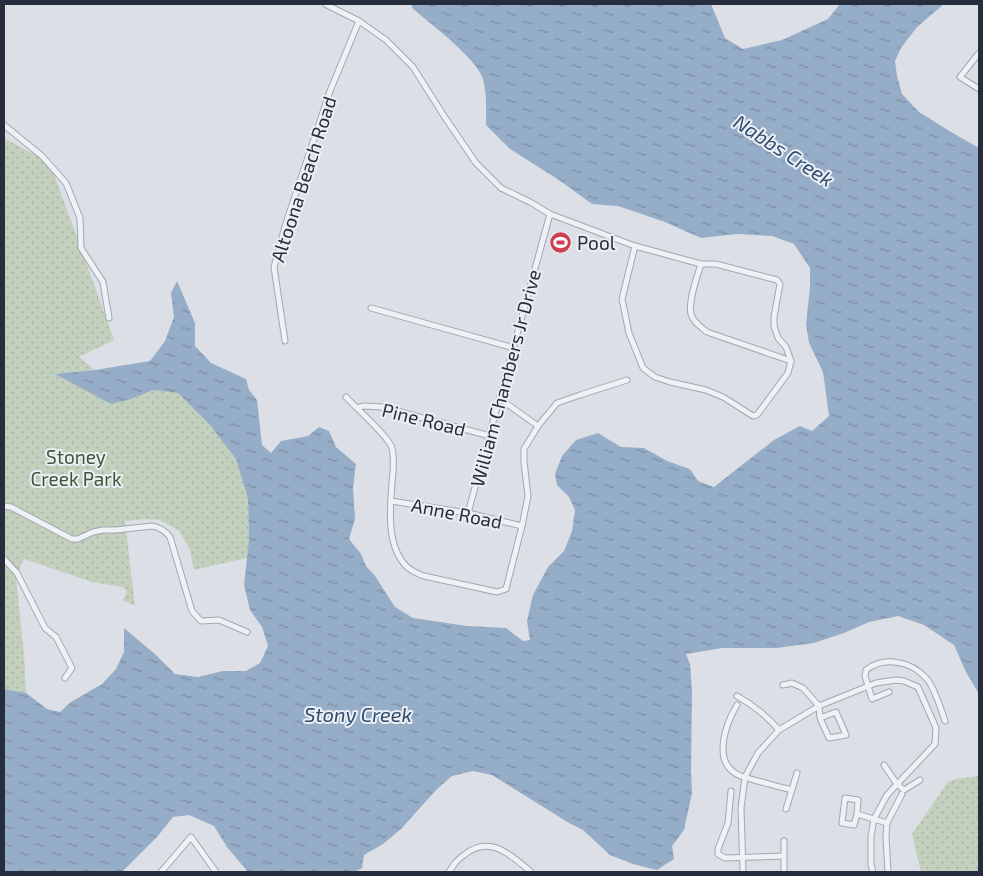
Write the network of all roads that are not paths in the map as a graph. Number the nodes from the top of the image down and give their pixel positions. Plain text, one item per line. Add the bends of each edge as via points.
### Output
1 (325, 4) edge
2 (359, 21) junction
3 (979, 53) edge
4 (979, 89) edge
5 (4, 125) edge
6 (550, 214) junction
7 (636, 246) junction
8 (701, 264) junction
9 (371, 308) dead end
10 (109, 318) dead end
11 (285, 341) dead end
12 (514, 348) junction
13 (791, 361) junction
14 (628, 380) dead end
15 (346, 397) dead end
16 (500, 399) junction
17 (357, 408) junction
18 (538, 426) junction
19 (490, 436) junction
20 (391, 501) junction
21 (4, 506) edge
22 (468, 513) junction
23 (522, 526) junction
24 (4, 560) edge
25 (247, 632) dead end
26 (65, 678) dead end
27 (927, 678) junction
28 (783, 685) dead end
29 (868, 686) junction
30 (918, 686) junction
31 (889, 692) dead end
32 (738, 696) dead end
33 (737, 705) dead end
34 (819, 706) junction
35 (820, 718) junction
36 (945, 721) dead end
37 (779, 730) junction
38 (884, 765) dead end
39 (797, 772) dead end
40 (745, 777) junction
41 (920, 780) dead end
42 (897, 784) junction
43 (792, 790) junction
44 (731, 791) dead end
45 (902, 794) dead end
46 (786, 810) dead end
47 (857, 814) junction
48 (874, 819) junction
49 (887, 823) junction
50 (784, 842) dead end
51 (784, 856) junction
52 (742, 858) junction
53 (161, 872) edge
54 (216, 872) edge
55 (450, 872) edge
56 (531, 872) edge
57 (743, 872) edge
58 (784, 872) edge
59 (874, 872) edge
60 (888, 872) edge

1 - 2 street
2 - 6 street via 386,40 412,67 476,163 501,188
2 - 11 street, Altoona Beach Road via 330,91 274,267
3 - 4 street via 960,77
5 - 10 street via 42,156 66,184 80,218 81,248 103,282
6 - 7 street
6 - 12 street, William Chambers Jr Drive
7 - 8 street
7 - 13 street via 622,299 629,333 643,368 655,377 724,397 753,416 788,373
8 - 13 street via 691,315 697,324 707,332
8 - 13 street via 716,264 777,280 780,284 774,326
9 - 12 street
12 - 16 street, William Chambers Jr Drive
14 - 18 street via 558,403
15 - 17 street
16 - 18 street
16 - 19 street, William Chambers Jr Drive
17 - 19 street, Pine Road via 382,407
17 - 20 street via 391,446 394,461
18 - 23 street via 524,448 528,496
19 - 22 street, William Chambers Jr Drive
20 - 22 street, Anne Road
20 - 23 street via 392,536 406,566 424,576 497,592 506,589
21 - 25 street via 78,540 103,530 158,527 170,537 192,611 201,621 219,620
22 - 23 street, Anne Road
24 - 26 street via 17,573 45,628 56,637 72,668
27 - 29 street via 914,668 894,661 886,662 866,670
27 - 30 street
27 - 36 street
28 - 34 street via 792,682 804,688
29 - 30 street via 896,680
29 - 31 street via 872,699
29 - 34 street
30 - 42 street via 936,728 935,744
32 - 37 street via 770,719
33 - 40 street via 724,735 723,748 726,765 735,774
34 - 35 street
34 - 37 street
35 - 35 street via 829,738 846,735 836,712
37 - 40 street via 758,754
38 - 42 street
39 - 43 street
40 - 43 street
40 - 52 street via 741,808
41 - 42 street via 904,790
42 - 48 street
43 - 46 street
44 - 52 street via 728,823 718,854 725,858
45 - 49 street
47 - 47 street via 854,825 842,823 845,798 858,800
47 - 48 street
48 - 49 street
48 - 59 street via 871,836
49 - 60 street
50 - 51 street
51 - 52 street
51 - 58 street
52 - 57 street
53 - 54 street via 191,837
55 - 56 street via 456,862 472,849 486,846 508,853

